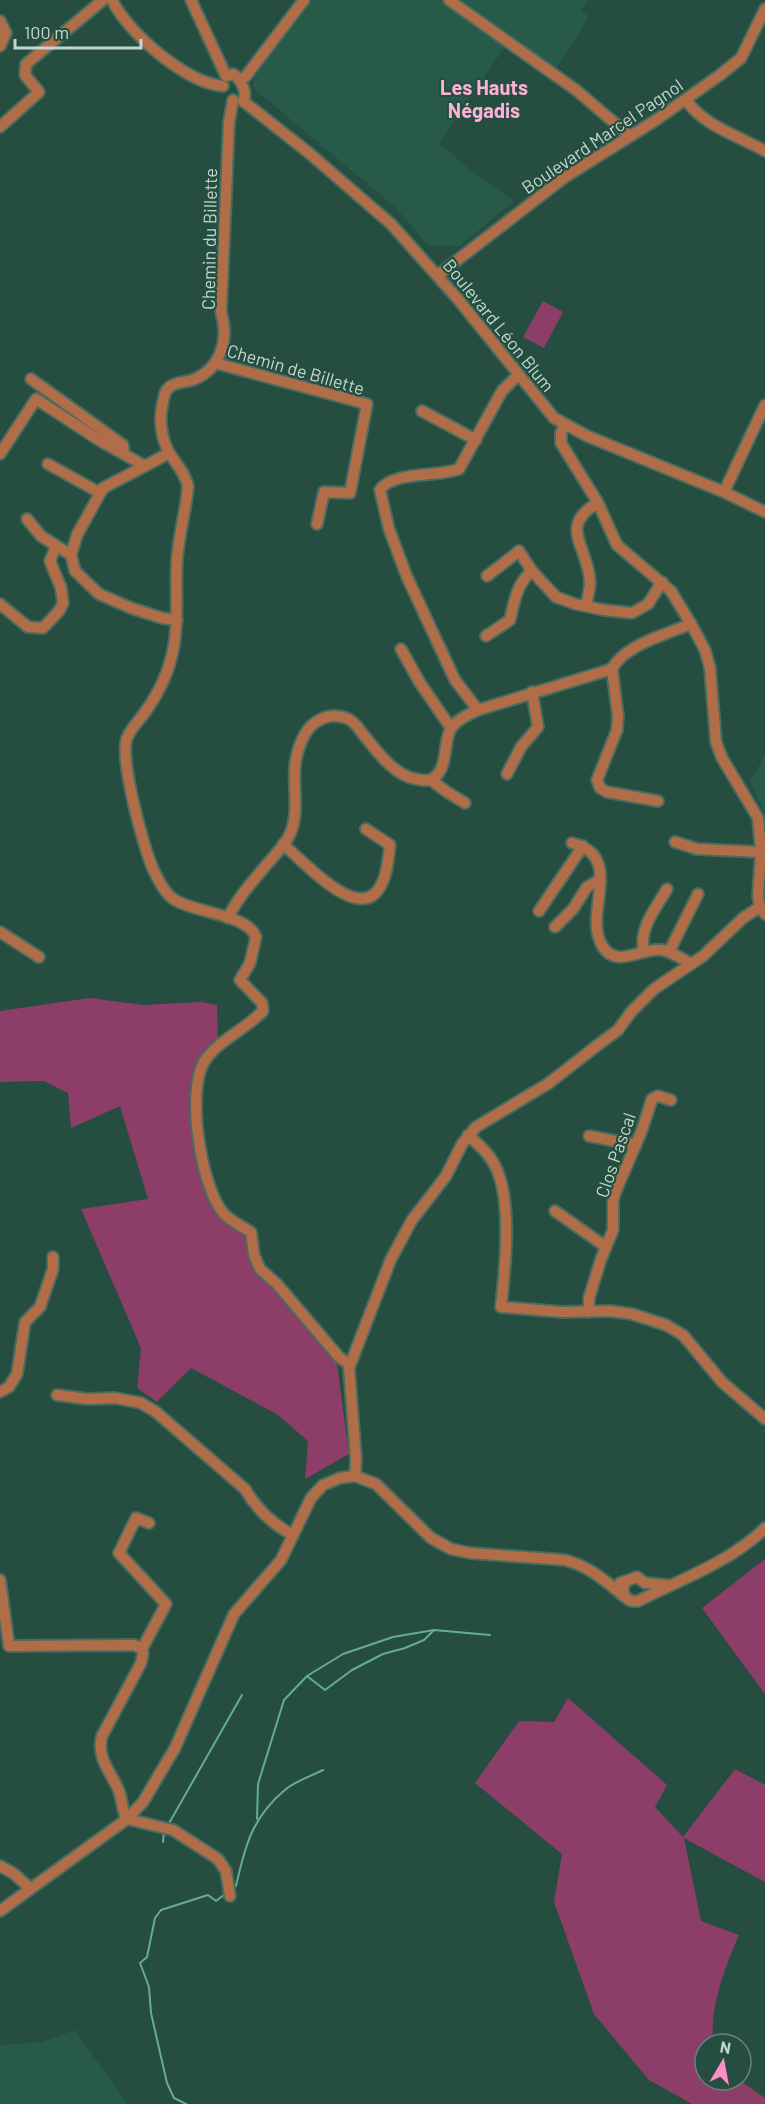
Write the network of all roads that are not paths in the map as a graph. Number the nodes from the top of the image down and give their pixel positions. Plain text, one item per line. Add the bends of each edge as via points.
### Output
1 (103, 0) edge
2 (112, 0) edge
3 (191, 0) edge
4 (304, 0) edge
5 (449, 0) edge
6 (765, 9) edge
7 (0, 21) edge
8 (0, 46) edge
9 (240, 80) junction
10 (225, 81) junction
11 (686, 99) junction
12 (238, 101) junction
13 (0, 127) edge
14 (630, 136) junction
15 (765, 151) edge
16 (438, 275) junction
17 (215, 363) junction
18 (518, 375) junction
19 (31, 379) dead end
20 (765, 405) edge
21 (422, 411) dead end
22 (565, 425) junction
23 (476, 440) junction
24 (169, 453) junction
25 (0, 454) edge
26 (124, 454) junction
27 (48, 464) dead end
28 (145, 466) junction
29 (724, 492) junction
30 (100, 493) junction
31 (598, 503) junction
32 (765, 512) edge
33 (27, 519) dead end
34 (317, 524) dead end
35 (56, 546) junction
36 (72, 555) junction
37 (532, 571) junction
38 (487, 576) dead end
39 (662, 582) junction
40 (0, 604) edge
41 (586, 606) junction
42 (177, 620) junction
43 (692, 624) junction
44 (486, 636) dead end
45 (401, 649) dead end
46 (612, 669) junction
47 (532, 692) junction
48 (478, 710) junction
49 (451, 728) junction
50 (507, 774) dead end
51 (431, 780) junction
52 (658, 801) dead end
53 (465, 803) dead end
54 (366, 829) dead end
55 (675, 842) dead end
56 (572, 843) dead end
57 (283, 844) junction
58 (583, 846) junction
59 (761, 852) junction
60 (599, 880) junction
61 (667, 889) dead end
62 (698, 894) dead end
63 (539, 911) dead end
64 (763, 911) edge
65 (228, 918) junction
66 (555, 927) dead end
67 (0, 932) edge
68 (645, 952) junction
69 (669, 952) junction
70 (39, 957) dead end
71 (691, 964) junction
72 (671, 1100) dead end
73 (468, 1135) junction
74 (589, 1136) dead end
75 (636, 1145) junction
76 (555, 1211) dead end
77 (606, 1247) junction
78 (53, 1257) dead end
79 (590, 1312) junction
80 (350, 1365) junction
81 (0, 1392) edge
82 (57, 1395) dead end
83 (765, 1419) edge
84 (355, 1476) junction
85 (149, 1523) dead end
86 (765, 1528) edge
87 (293, 1534) junction
88 (0, 1580) edge
89 (626, 1581) junction
90 (607, 1582) junction
91 (645, 1583) junction
92 (667, 1585) junction
93 (624, 1596) junction
94 (642, 1599) junction
95 (4, 1648) edge
96 (142, 1649) junction
97 (127, 1819) junction
98 (0, 1866) edge
99 (30, 1888) junction
100 (229, 1892) dead end
101 (0, 1911) edge

1 - 13 street via 26,64 25,75 39,92
2 - 10 street via 152,49 192,76 215,85
3 - 10 street
4 - 9 street
5 - 14 street via 576,90
6 - 11 street, Boulevard Marcel Pagnol via 741,58
7 - 8 street via 6,33
9 - 10 street via 233,74
9 - 12 street, Chemin du Billette via 245,94
10 - 12 street
11 - 14 street, Boulevard Marcel Pagnol
11 - 15 street via 706,122
12 - 16 street, Boulevard Léon Blum via 350,187
12 - 17 street, Chemin du Billette via 229,122 221,312 226,336
14 - 16 street, Boulevard Marcel Pagnol via 565,177
16 - 18 street, Boulevard Léon Blum
17 - 24 street via 193,380 166,390 161,416
17 - 34 street, Chemin de Billette via 367,404 350,493 324,492
18 - 22 street, Boulevard Léon Blum via 544,408
18 - 23 street via 502,391
19 - 26 street via 123,445
20 - 29 street
21 - 23 street
22 - 29 street, Boulevard Léon Blum
22 - 31 street via 561,443
23 - 48 street via 459,469 393,481 380,490 406,577 455,680
24 - 28 street
24 - 42 street via 186,476 188,486 177,558
25 - 26 street via 36,399
26 - 28 street
27 - 30 street
28 - 30 street
29 - 32 street, Boulevard Léon Blum
30 - 36 street via 76,535
31 - 39 street via 617,545
31 - 41 street via 584,511 576,528 590,582
33 - 35 street
35 - 36 street
35 - 40 street via 50,561 63,603 43,628 28,627
36 - 42 street via 75,571 99,594 131,608
37 - 38 street via 519,551
37 - 41 street via 556,597
37 - 44 street via 517,592 510,620
39 - 41 street via 648,604 632,613
39 - 43 street
42 - 65 street via 174,646 161,687 130,731 125,757 151,865 168,894 176,901
43 - 46 street via 626,651
43 - 59 street via 710,668 716,742 758,818
45 - 49 street
46 - 47 street
46 - 52 street via 617,730 597,780 600,788 608,792
47 - 48 street
47 - 50 street via 538,727 521,747
48 - 49 street
49 - 51 street via 443,763
51 - 53 street
51 - 57 street via 412,779 395,770 350,719 338,715 324,717 312,725 295,755 294,819
54 - 57 street via 390,845 385,875 369,899 342,895
55 - 59 street via 697,849
56 - 58 street
57 - 65 street via 237,900
58 - 60 street via 595,855 600,867
58 - 63 street
59 - 64 street via 758,896
60 - 66 street via 587,887
60 - 68 street via 597,933 601,945 609,954 622,958
61 - 68 street via 646,925 642,942
62 - 69 street
64 - 71 street via 743,918
65 - 80 street via 254,932 255,947 240,980 264,1007 219,1047 201,1071 197,1129 211,1191 225,1214 250,1232 260,1269
67 - 70 street
68 - 69 street
69 - 71 street
71 - 73 street via 654,989 618,1030 549,1083
72 - 75 street, Clos Pascal via 658,1096 651,1099
73 - 79 street via 487,1152 504,1190 506,1252 501,1307
73 - 80 street via 391,1259
74 - 75 street
75 - 77 street, Clos Pascal via 615,1193 614,1230
76 - 77 street
77 - 79 street, Clos Pascal via 589,1298
78 - 81 street via 53,1269 40,1307 26,1322 17,1374 9,1387
79 - 83 street via 632,1314 683,1335 723,1382
80 - 84 street
82 - 87 street via 141,1403 245,1489 271,1521
84 - 87 street via 323,1485 311,1498
84 - 90 street via 376,1484 432,1538 451,1549 566,1560 588,1568
85 - 96 street via 136,1518 119,1553 166,1604
86 - 92 street via 738,1549
87 - 97 street via 281,1560 234,1614 175,1748 143,1802
88 - 95 street
89 - 90 street
89 - 91 street via 637,1578
89 - 93 street via 622,1588
90 - 93 street
91 - 92 street
91 - 94 street
92 - 94 street
93 - 94 street via 634,1602
95 - 96 street via 134,1644
96 - 97 street via 141,1663 100,1744 100,1754
97 - 99 street
97 - 100 street via 173,1830 218,1859
98 - 99 street
99 - 101 street

